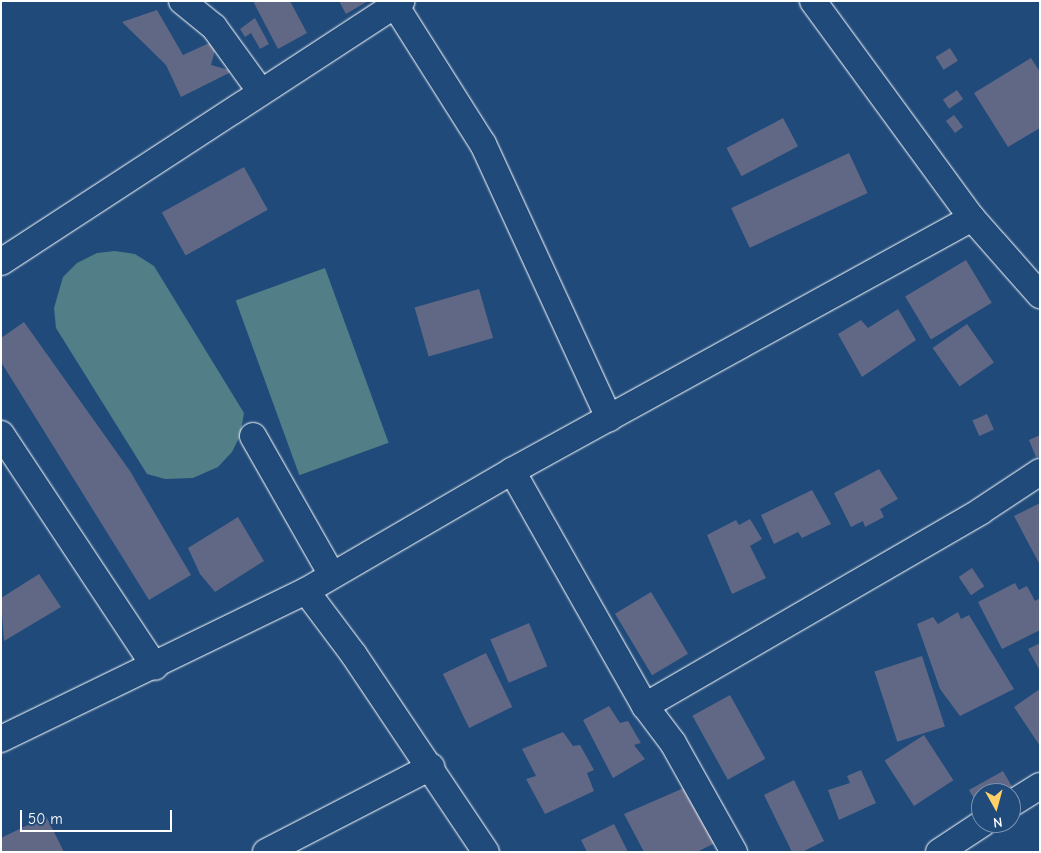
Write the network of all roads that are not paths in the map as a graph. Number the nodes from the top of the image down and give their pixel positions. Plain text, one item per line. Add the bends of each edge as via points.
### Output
1 (182, 1) edge
2 (813, 1) edge
3 (398, 3) edge
4 (261, 92) junction
5 (972, 218) junction
6 (1, 262) edge
7 (1040, 295) edge
8 (609, 418) junction
9 (1, 434) edge
10 (253, 436) dead end
11 (512, 471) junction
12 (1040, 472) edge
13 (332, 575) junction
14 (306, 591) junction
15 (155, 667) junction
16 (645, 706) junction
17 (1, 739) edge
18 (431, 767) junction
19 (1040, 786) edge
20 (1021, 798) edge
21 (971, 831) edge
22 (266, 852) edge
23 (486, 852) edge
24 (734, 852) edge
25 (939, 852) edge

1 - 4 street via 214,27
2 - 5 street
3 - 4 street
3 - 8 street via 487,152
4 - 6 street
5 - 7 street
5 - 8 street
8 - 11 street
9 - 15 street
10 - 13 street
11 - 13 street
11 - 16 street
12 - 16 street via 981,511
13 - 14 street
14 - 15 street
14 - 18 street
15 - 17 street
16 - 24 street via 673,744
18 - 22 street
18 - 23 street
19 - 20 street
21 - 25 street

